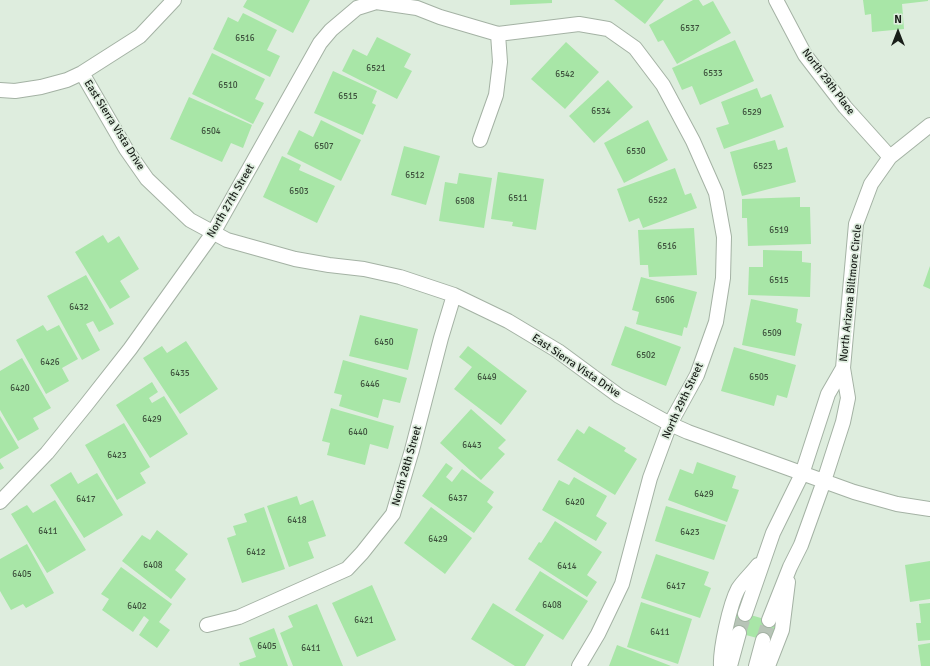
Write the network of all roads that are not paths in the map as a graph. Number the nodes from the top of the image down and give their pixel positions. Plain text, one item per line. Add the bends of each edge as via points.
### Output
1 (174, 0) edge
2 (776, 0) edge
3 (498, 34) junction
4 (82, 73) junction
5 (0, 90) edge
6 (930, 126) edge
7 (480, 140) dead end
8 (890, 158) junction
9 (213, 233) junction
10 (454, 295) junction
11 (843, 368) junction
12 (670, 424) junction
13 (802, 474) junction
14 (824, 481) junction
15 (0, 502) edge
16 (930, 509) edge
17 (765, 557) junction
18 (790, 567) junction
19 (745, 614) tunnel mouth
20 (768, 620) tunnel mouth
21 (207, 625) dead end
22 (739, 633) tunnel mouth
23 (763, 640) tunnel mouth
24 (579, 666) edge
25 (721, 666) edge
26 (730, 666) edge
27 (756, 666) edge
28 (768, 666) edge

1 - 4 street via 140,36
2 - 8 street, North 29th Place via 805,55 845,107
3 - 7 street via 500,62 496,95
3 - 9 street, North 27th Street via 417,8 376,2 357,8 320,43
3 - 12 street, North 29th Street via 579,24 608,29 635,48 663,85 693,141 716,193 724,237 723,278 716,322 697,375
4 - 5 street via 41,87 16,91
4 - 9 street, East Sierra Vista Drive via 126,149 148,179 190,220
6 - 8 street, North Arizona Biltmore Circle
8 - 11 street, North Arizona Biltmore Circle via 871,184 856,224
9 - 10 street, East Sierra Vista Drive via 227,240 295,259 379,272
9 - 15 street, North 27th Street via 130,349 86,405 47,453
10 - 12 street, East Sierra Vista Drive via 508,321 558,351 619,396
10 - 21 street, North 28th Street via 393,514 347,569 239,617
11 - 13 street, North Arizona Biltmore Circle via 828,394
11 - 14 street, North Arizona Biltmore Circle via 848,398
12 - 13 street, East Sierra Vista Drive
12 - 24 street, North 29th Street via 650,478 622,584
13 - 14 street, East Sierra Vista Drive
13 - 17 street, North Arizona Biltmore Circle via 773,534
14 - 16 street, East Sierra Vista Drive via 897,504
14 - 18 street, North Arizona Biltmore Circle via 801,545
17 - 19 street, North Arizona Biltmore Circle
17 - 25 street, North Arizona Biltmore Circle via 738,590 726,629 720,656
18 - 20 street, North Arizona Biltmore Circle
18 - 28 street, North Arizona Biltmore Circle via 782,630
22 - 26 street
23 - 27 street

